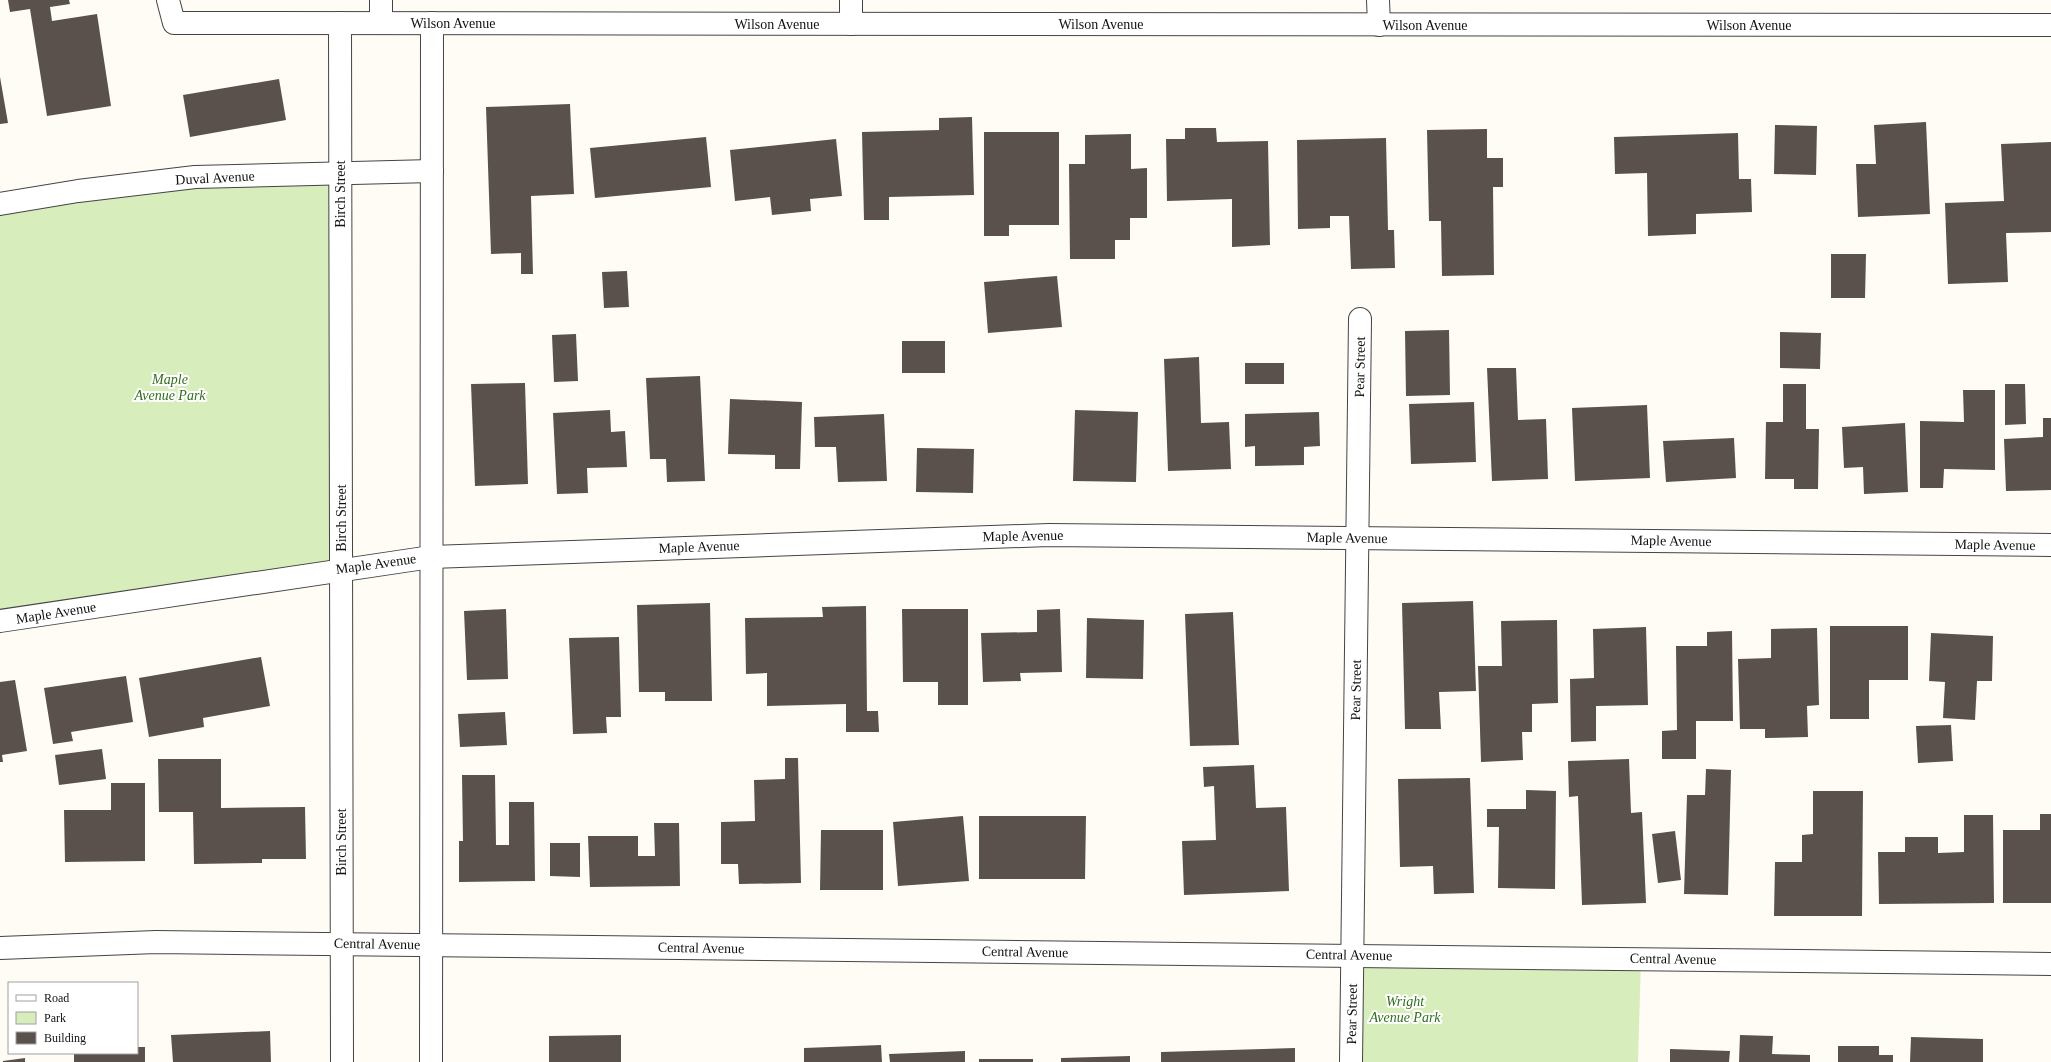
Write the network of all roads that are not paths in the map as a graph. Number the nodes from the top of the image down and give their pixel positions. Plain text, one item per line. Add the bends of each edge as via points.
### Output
1 (168, 0) edge
2 (381, 0) edge
3 (851, 0) edge
4 (1378, 0) edge
5 (340, 23) junction
6 (381, 23) junction
7 (432, 23) junction
8 (851, 24) junction
9 (1378, 24) junction
10 (2051, 25) edge
11 (432, 171) junction
12 (340, 173) junction
13 (0, 204) edge
14 (1360, 319) dead end
15 (1358, 538) junction
16 (2051, 545) edge
17 (431, 556) junction
18 (341, 569) junction
19 (0, 621) edge
20 (342, 944) junction
21 (431, 945) junction
22 (0, 948) edge
23 (1353, 955) junction
24 (2051, 964) edge
25 (342, 1062) edge
26 (431, 1062) edge
27 (1351, 1062) edge

1 - 5 street, Wilson Avenue via 174,23
2 - 6 street
3 - 8 street
4 - 9 street
5 - 6 street, Wilson Avenue
5 - 12 street, Birch Street
6 - 7 street, Wilson Avenue
7 - 8 street, Wilson Avenue
7 - 11 street
8 - 9 street, Wilson Avenue
9 - 10 street, Wilson Avenue
11 - 12 street, Duval Avenue
11 - 17 street
12 - 13 street, Duval Avenue via 196,177 78,191
12 - 18 street, Birch Street
14 - 15 street, Pear Street
15 - 16 street, Maple Avenue
15 - 17 street, Maple Avenue via 1049,535
15 - 23 street, Pear Street
17 - 18 street, Maple Avenue
17 - 21 street
18 - 19 street, Maple Avenue
18 - 20 street, Birch Street
20 - 21 street, Central Avenue
20 - 22 street, Central Avenue via 156,942
20 - 25 street, Birch Street
21 - 23 street, Central Avenue
21 - 26 street
23 - 24 street, Central Avenue
23 - 27 street, Pear Street

